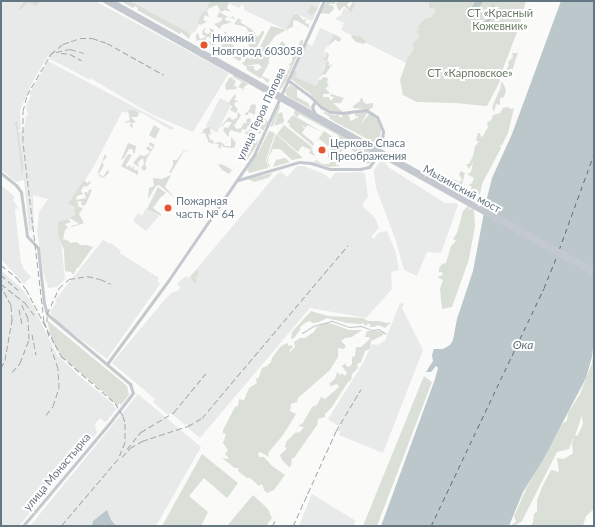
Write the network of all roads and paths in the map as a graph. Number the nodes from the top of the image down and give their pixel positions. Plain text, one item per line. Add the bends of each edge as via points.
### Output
1 (105, 1) edge
2 (112, 1) edge
3 (324, 1) edge
4 (288, 80) junction
5 (280, 96) junction
6 (315, 101) junction
7 (321, 108) junction
8 (312, 109) junction
9 (314, 114) junction
10 (373, 148) junction
11 (243, 172) junction
12 (1, 173) edge
13 (252, 176) junction
14 (238, 180) junction
15 (449, 190) junction
16 (594, 270) edge
17 (594, 274) edge
18 (107, 364) junction
19 (23, 526) edge

1 - 5 main road
2 - 5 main road
3 - 4 street, улица Героя Попова
4 - 5 street, улица Героя Попова
4 - 6 street
5 - 9 main road, Мызинский мост
5 - 10 main road, Мызинский мост
5 - 11 street, улица Героя Попова via 261,140
6 - 7 street
6 - 8 street
7 - 8 street via 316,106
7 - 13 street via 336,113 366,110 377,117 383,128 383,140 369,167 330,169 299,162
8 - 9 street
9 - 10 main road, Мызинский мост
10 - 15 main road, Мызинский мост
11 - 13 street
11 - 14 street, улица Героя Попова
12 - 18 street via 21,192 27,236 38,248 47,314
13 - 14 street
14 - 18 street, улица Героя Попова
15 - 16 main road, Мызинский мост
15 - 17 main road, Мызинский мост
18 - 19 street, улица Монастырка via 130,384 133,393

